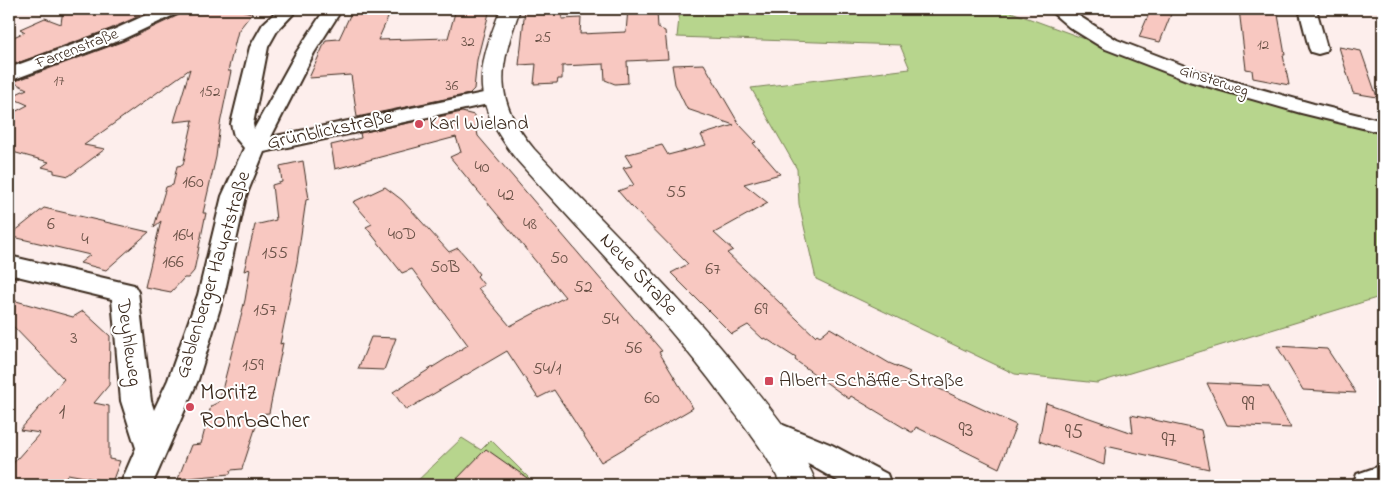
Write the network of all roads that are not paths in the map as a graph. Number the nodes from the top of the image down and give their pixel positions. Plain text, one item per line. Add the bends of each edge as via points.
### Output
1 (172, 9) edge
2 (333, 9) edge
3 (510, 9) edge
4 (1057, 9) edge
5 (1307, 9) edge
6 (286, 12) dead end
7 (1318, 48) dead end
8 (9, 75) edge
9 (493, 98) junction
10 (1383, 127) edge
11 (256, 147) junction
12 (9, 265) edge
13 (771, 434) junction
14 (152, 448) junction
15 (1383, 480) edge
16 (136, 485) edge
17 (799, 485) edge
18 (875, 485) edge
19 (1369, 485) edge

1 - 8 street, Farrenstraße via 117,35
2 - 11 street, Gablenberger Hauptstraße via 305,53
3 - 9 street, Neue Straße via 496,52 491,82
4 - 10 street, Ginsterweg via 1110,44 1196,77
5 - 7 street
6 - 11 street, Gablenberger Hauptstraße via 269,28 259,47 242,124 245,136
9 - 11 street, Grünblickstraße
9 - 13 street, Neue Straße via 499,118 513,138 700,344
11 - 14 street, Gablenberger Hauptstraße via 234,196 211,295 183,380
12 - 14 street, Deyhleweg via 125,292 136,401
13 - 17 street
13 - 18 street, Neue Straße via 821,455
14 - 16 street, Gablenberger Hauptstraße
15 - 19 street

